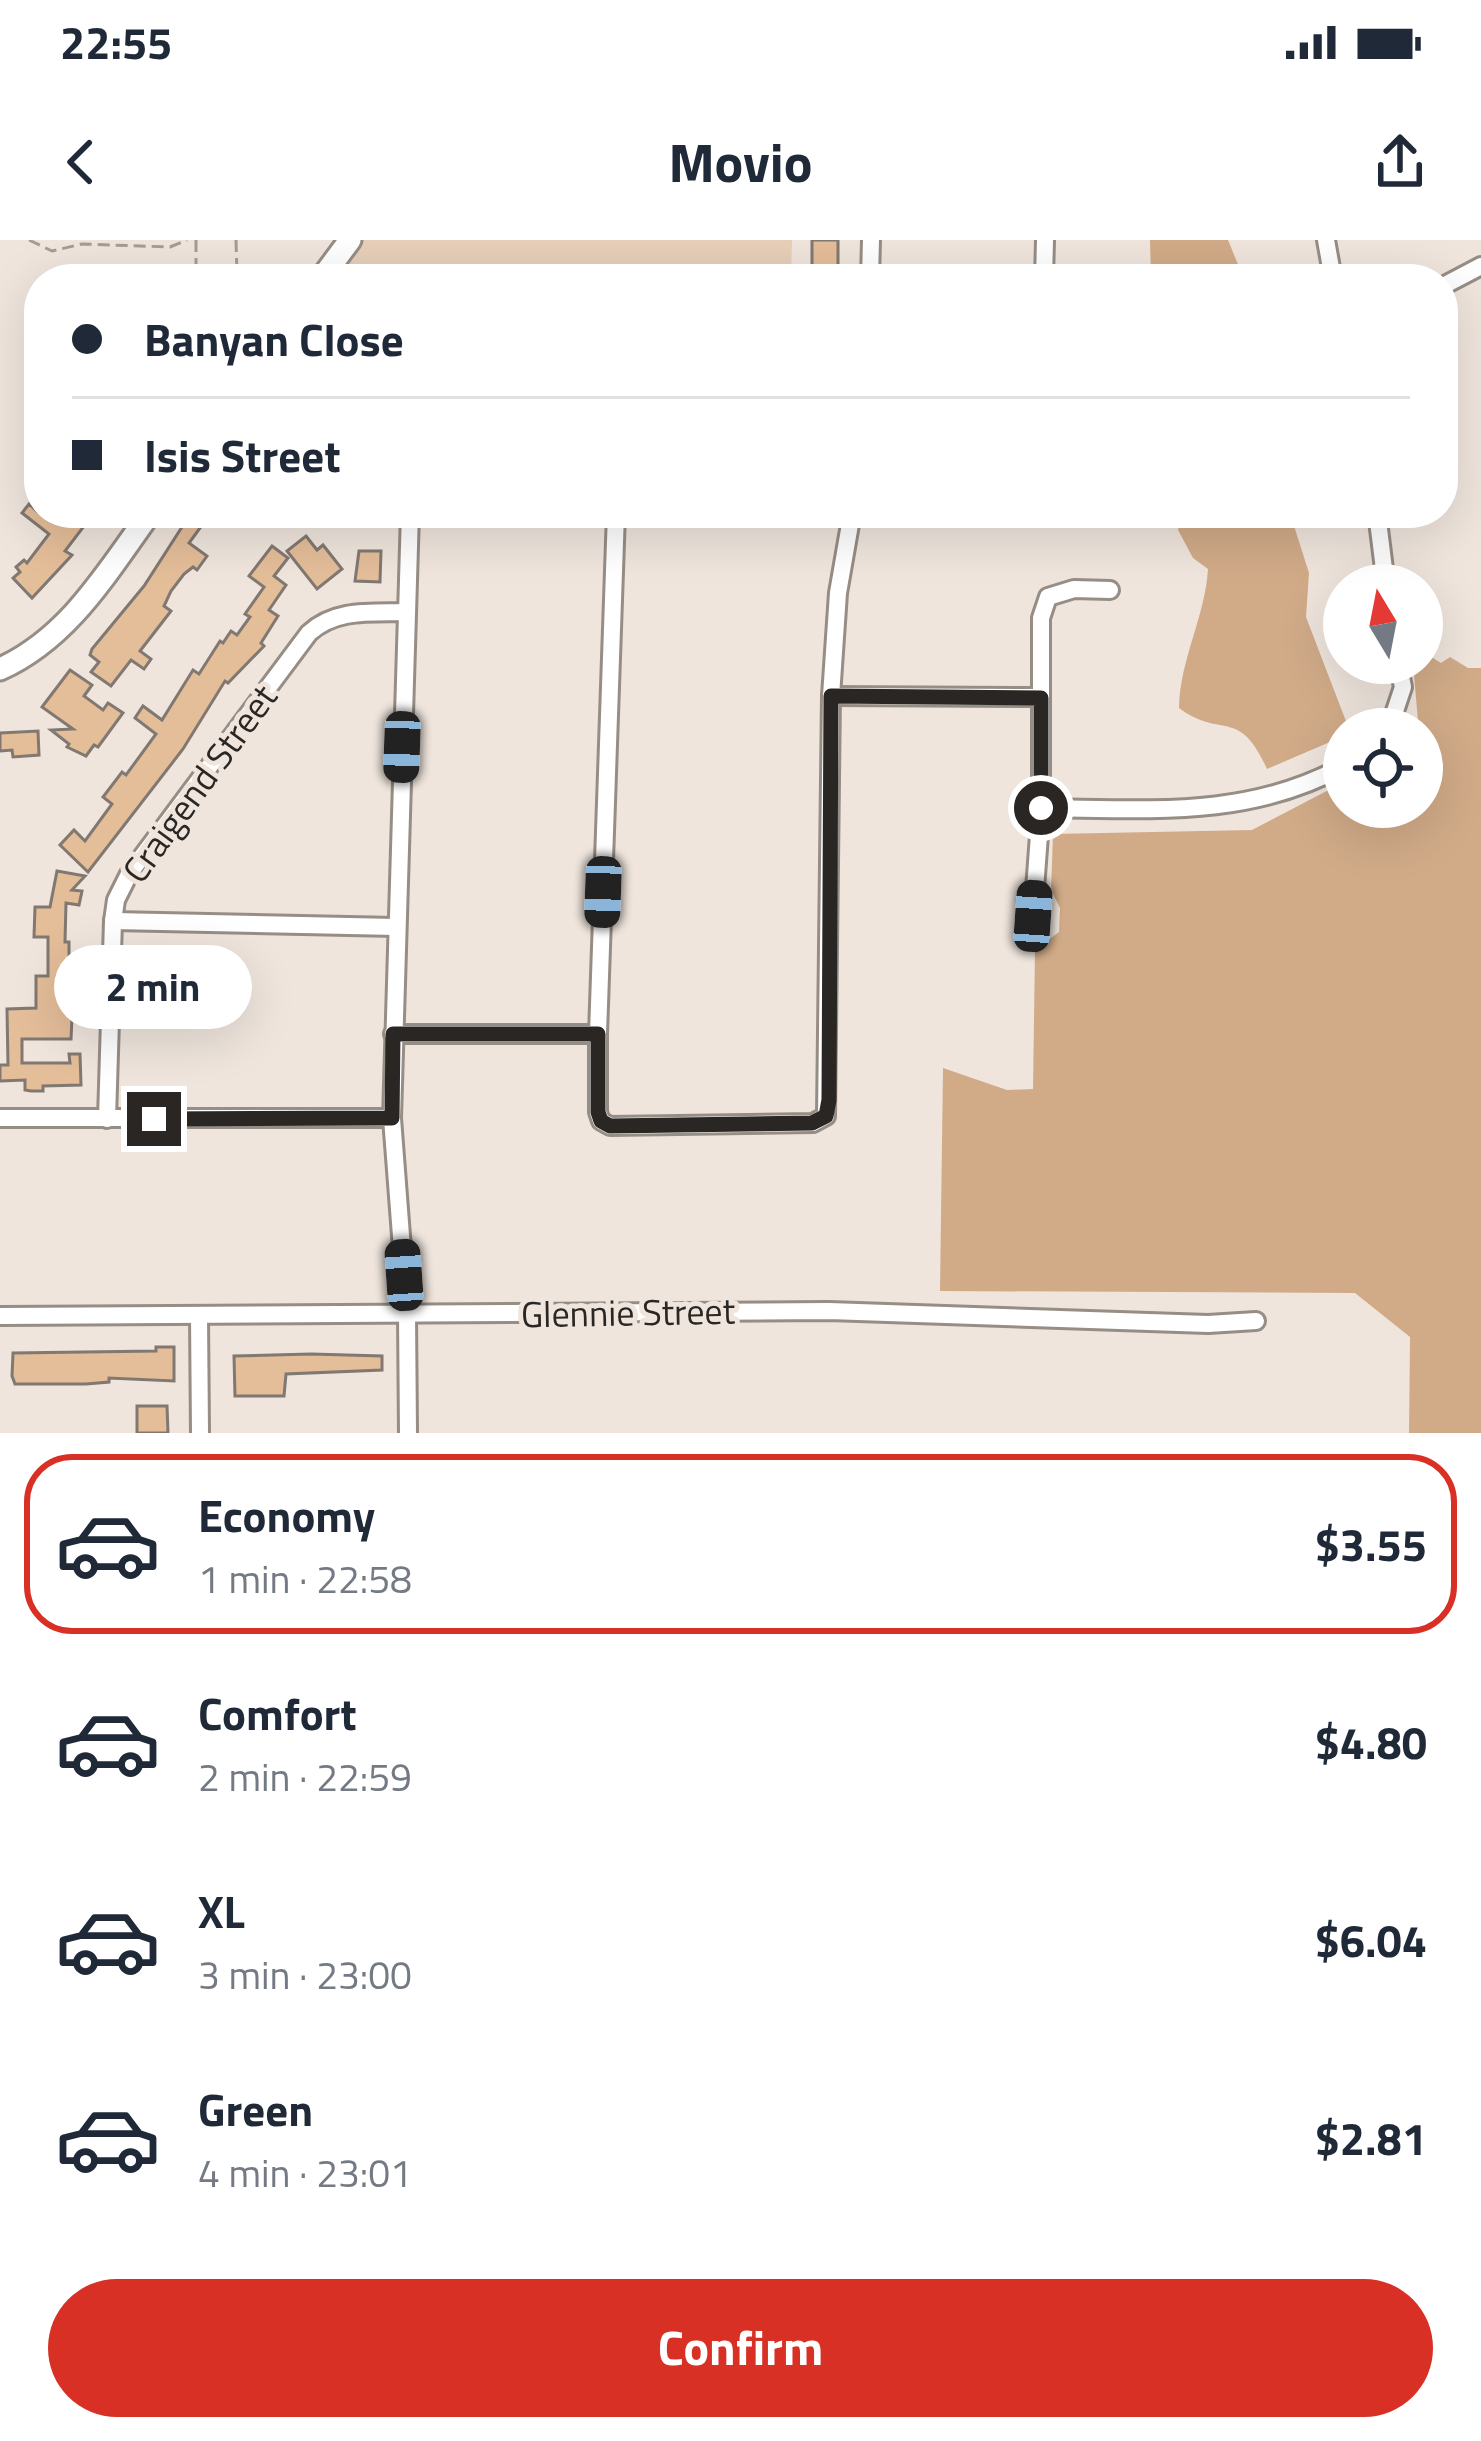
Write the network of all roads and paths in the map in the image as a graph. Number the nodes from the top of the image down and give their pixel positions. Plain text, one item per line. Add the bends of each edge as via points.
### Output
1 (29, 240) edge
2 (187, 240) edge
3 (139, 528) edge
4 (410, 528) edge
5 (615, 528) edge
6 (849, 528) edge
7 (1379, 528) edge
8 (1383, 564) edge
9 (1110, 590) dead end
10 (407, 612) junction
11 (0, 669) edge
12 (831, 696) junction
13 (1041, 698) junction
14 (1323, 777) edge
15 (1041, 808) junction
16 (1033, 916) dead end
17 (113, 921) junction
18 (396, 927) junction
19 (393, 1034) junction
20 (598, 1034) junction
21 (0, 1118) edge
22 (392, 1118) junction
23 (106, 1119) junction
24 (407, 1314) junction
25 (0, 1316) edge
26 (199, 1316) junction
27 (1256, 1321) dead end
28 (200, 1433) edge
29 (409, 1433) edge

1 - 2 path via 52,251
3 - 11 street via 80,608 41,646
4 - 10 street
5 - 20 street
6 - 12 street
7 - 8 street
9 - 13 street via 1048,597
10 - 17 street, Craigend Street via 342,614 309,633 129,874
10 - 18 street
12 - 13 street
12 - 20 street via 826,1116 812,1123 610,1126 598,1112
13 - 15 street
14 - 15 street via 1240,805
15 - 16 street
17 - 18 street
17 - 23 street, Craigend Street
18 - 19 street
19 - 20 street
19 - 22 street
21 - 23 street
22 - 23 street
22 - 24 street
24 - 26 street, Glennie Street
24 - 27 street, Glennie Street via 829,1310
24 - 29 street
25 - 26 street, Glennie Street
26 - 28 street

